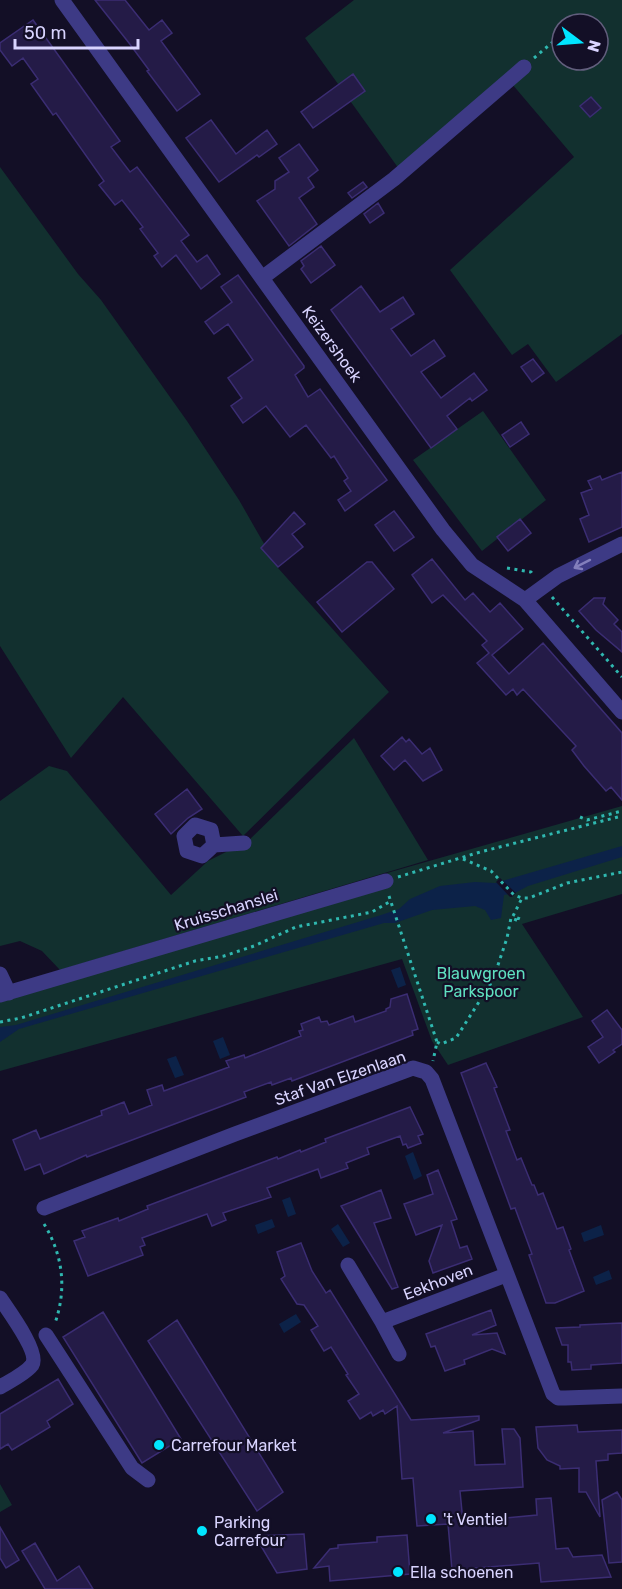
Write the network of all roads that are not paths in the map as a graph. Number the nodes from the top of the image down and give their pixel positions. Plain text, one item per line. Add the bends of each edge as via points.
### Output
1 (62, 0) edge
2 (524, 67) road end
3 (262, 278) junction
4 (622, 544) edge
5 (525, 600) junction
6 (622, 712) edge
7 (244, 843) dead end
8 (214, 845) dead end
9 (386, 881) road end
10 (0, 974) edge
11 (4, 994) edge
12 (44, 1209) road end
13 (348, 1264) dead end
14 (506, 1275) junction
15 (0, 1298) edge
16 (382, 1322) junction
17 (46, 1335) road end
18 (399, 1354) dead end
19 (0, 1387) edge
20 (622, 1396) edge
21 (148, 1480) dead end

1 - 3 street, Keizershoek
2 - 3 street via 394,179
3 - 5 street, Keizershoek via 443,530 472,565
4 -> 5 street via 558,576
5 - 6 street
7 - 8 street
9 - 11 street, Kruisschanslei
10 - 11 street
12 - 14 street, Staf Van Elzenlaan via 413,1068 426,1072 432,1079
13 - 16 street
14 - 16 street, Eekhoven
14 - 20 street, Staf Van Elzenlaan via 553,1394 558,1398
15 - 19 street via 34,1358 28,1369
16 - 18 street
17 - 21 street via 132,1468

